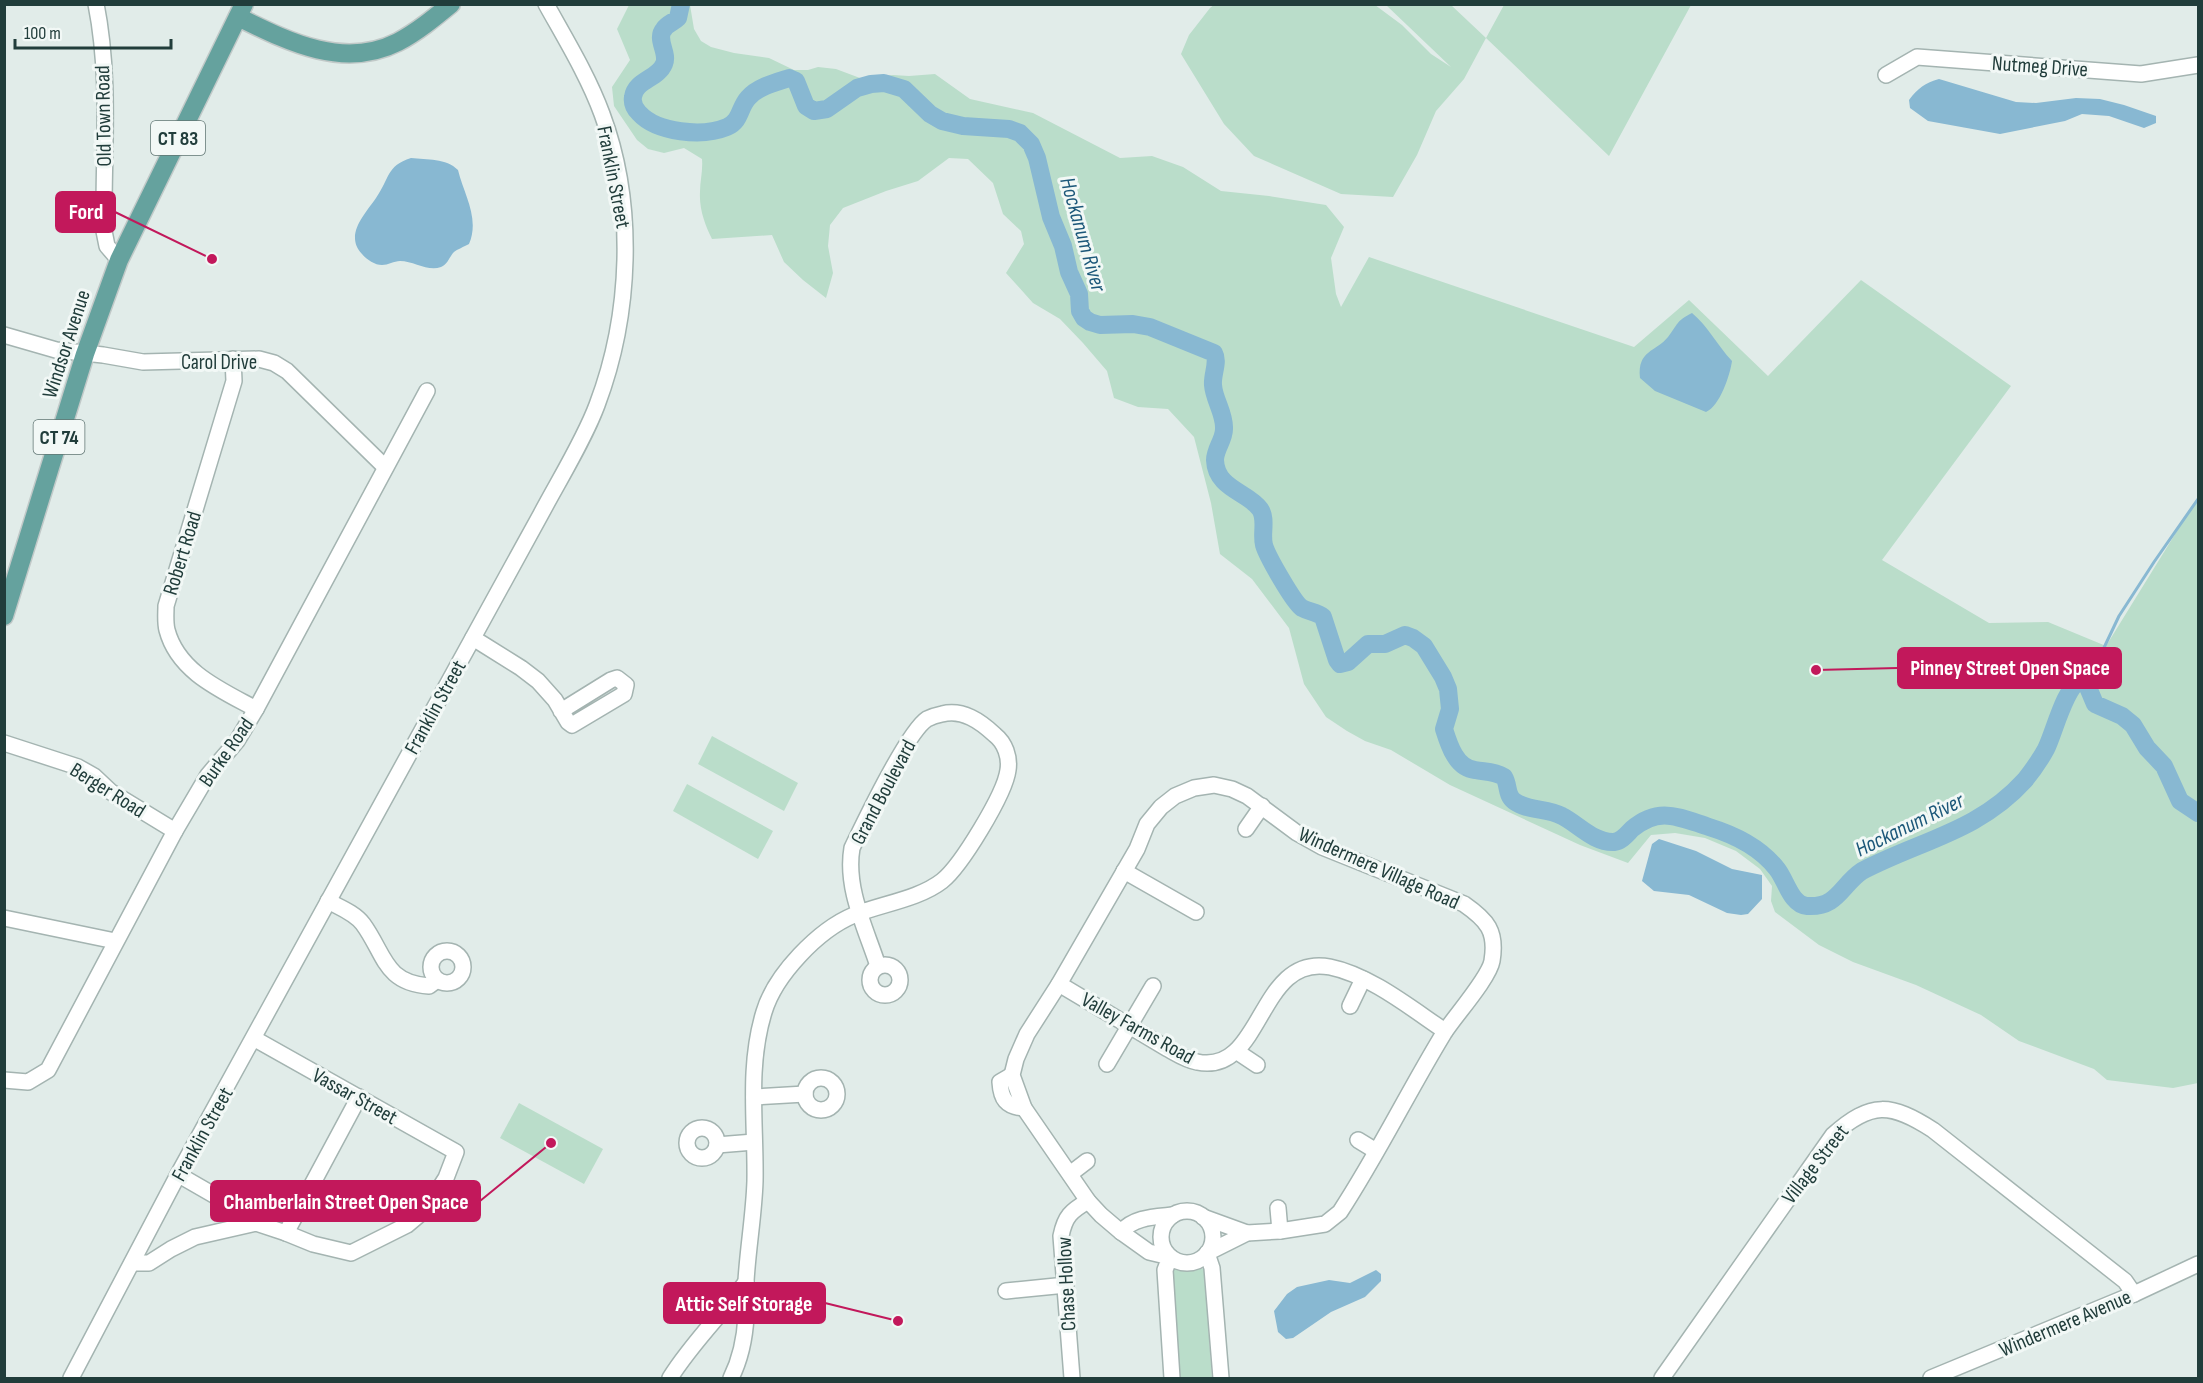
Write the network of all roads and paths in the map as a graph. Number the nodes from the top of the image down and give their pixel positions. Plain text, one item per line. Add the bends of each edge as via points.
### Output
1 (96, 4) edge
2 (451, 4) edge
3 (546, 4) edge
4 (241, 11) edge
5 (2199, 64) edge
6 (1886, 75) dead end
7 (119, 260) junction
8 (4, 334) edge
9 (85, 354) junction
10 (233, 359) junction
11 (427, 391) dead end
12 (385, 467) junction
13 (4, 616) edge
14 (473, 638) junction
15 (256, 709) junction
16 (561, 711) dead end
17 (4, 743) edge
18 (1262, 806) junction
19 (1246, 829) dead end
20 (175, 831) junction
21 (1124, 871) junction
22 (328, 901) junction
23 (1196, 912) dead end
24 (861, 913) junction
25 (4, 918) edge
26 (116, 941) junction
27 (878, 966) dead end
28 (1363, 979) junction
29 (437, 980) dead end
30 (1059, 984) junction
31 (1154, 987) dead end
32 (1350, 1006) dead end
33 (1130, 1026) junction
34 (1445, 1031) junction
35 (255, 1039) junction
36 (1236, 1051) junction
37 (1107, 1065) dead end
38 (1257, 1065) dead end
39 (4, 1080) edge
40 (805, 1095) dead end
41 (754, 1097) junction
42 (359, 1098) junction
43 (1358, 1140) dead end
44 (754, 1142) junction
45 (717, 1145) dead end
46 (1376, 1150) junction
47 (1088, 1161) dead end
48 (1070, 1174) junction
49 (179, 1175) junction
50 (1088, 1201) junction
51 (1278, 1208) dead end
52 (1173, 1215) junction
53 (1203, 1217) junction
54 (256, 1223) junction
55 (1280, 1231) junction
56 (1120, 1232) junction
57 (286, 1233) junction
58 (1247, 1233) junction
59 (1208, 1253) junction
60 (1170, 1257) junction
61 (132, 1263) junction
62 (2199, 1264) edge
63 (746, 1282) junction
64 (1066, 1285) junction
65 (1006, 1291) dead end
66 (2134, 1294) junction
67 (71, 1378) edge
68 (670, 1378) edge
69 (731, 1378) edge
70 (1072, 1378) edge
71 (1172, 1378) edge
72 (1221, 1378) edge
73 (1662, 1378) edge
74 (1931, 1378) edge

1 - 7 street, Old Town Road via 106,97 104,231 107,246
2 - 4 main road via 396,43 376,50 333,53 296,44
3 - 14 street, Franklin Street via 603,115 625,221 625,276 613,358 596,407
4 - 7 main road, CT 83
5 - 6 street, Nutmeg Drive via 2141,74 1917,57
7 - 9 main road, Windsor Avenue / CT 74
8 - 9 street, Carol Drive via 56,350
9 - 10 street, Carol Drive via 143,362
9 - 13 main road, Windsor Avenue / CT 74
10 - 12 street, Carol Drive via 274,363 287,371
10 - 15 street, Robert Road via 234,381 166,606 166,628 172,645 199,677
11 - 12 street, Burke Road
12 - 15 street, Burke Road
14 - 16 street via 538,681
14 - 22 street, Franklin Street
15 - 20 street, Burke Road
17 - 20 street, Berger Road via 78,767
18 - 19 street
18 - 21 street, Windermere Village Road via 1232,789 1214,785 1175,796 1147,824
18 - 34 street, Windermere Village Road via 1322,847 1464,904 1488,924 1493,940 1492,963
20 - 26 street, Burke Road
21 - 23 street
21 - 30 street, Windermere Village Road
22 - 29 street via 362,922 389,969 403,981 429,986
22 - 35 street, Franklin Street
24 - 24 street, Grand Boulevard via 852,887 852,848 911,737 927,719 943,714 962,713 985,726 1002,741 1008,769 995,803 959,862 946,878 927,890
24 - 27 street
24 - 41 street, Grand Boulevard via 823,933 780,980 765,1009 758,1035
25 - 26 street
26 - 39 street, Burke Road via 48,1070 28,1082
28 - 32 street
28 - 34 street
28 - 36 street via 1331,967 1299,969 1280,985
30 - 33 street, Valley Farms Road
30 - 48 street, Windermere Village Road via 1028,1034 1012,1075 1024,1108
31 - 33 street
33 - 36 street, Valley Farms Road via 1199,1063 1220,1060
33 - 37 street
34 - 46 street, Windermere Village Road
35 - 42 street, Vassar Street
35 - 49 street, Franklin Street
36 - 38 street
40 - 41 street
41 - 44 street, Grand Boulevard
42 - 57 street
42 - 57 street, Vassar Street via 456,1152 446,1178 426,1209 407,1226 351,1253
43 - 46 street
44 - 45 street
44 - 63 street, Grand Boulevard via 755,1183
46 - 55 street, Windermere Village Road via 1340,1212 1325,1224
47 - 48 street
48 - 50 street, Windermere Village Road
49 - 54 street
49 - 61 street, Franklin Street
50 - 56 street, Windermere Village Road
50 - 64 street, Chase Hollow via 1064,1221 1061,1236
51 - 55 street
52 - 53 street, Windermere Village Road via 1189,1212
52 - 56 street, Windermere Village Road via 1146,1218 1128,1224
52 - 60 street via 1161,1235 1161,1243
53 - 58 street, Windermere Village Road
53 - 59 street via 1212,1238
54 - 57 street
54 - 61 street via 195,1238 149,1263
55 - 58 street, Windermere Village Road
56 - 60 street, Windermere Village Road via 1149,1252
58 - 59 street, Windermere Village Road
59 - 60 street, Windermere Village Road via 1194,1262 1177,1262
59 - 72 street
60 - 71 street via 1165,1270
61 - 67 street, Franklin Street
62 - 66 street, Windermere Avenue
63 - 68 street
63 - 69 street, Grand Boulevard via 747,1316
64 - 65 street
64 - 70 street, Chase Hollow
66 - 73 street, Village Street via 2125,1281 1933,1130 1896,1110 1873,1110 1852,1118 1833,1135
66 - 74 street, Windermere Avenue

